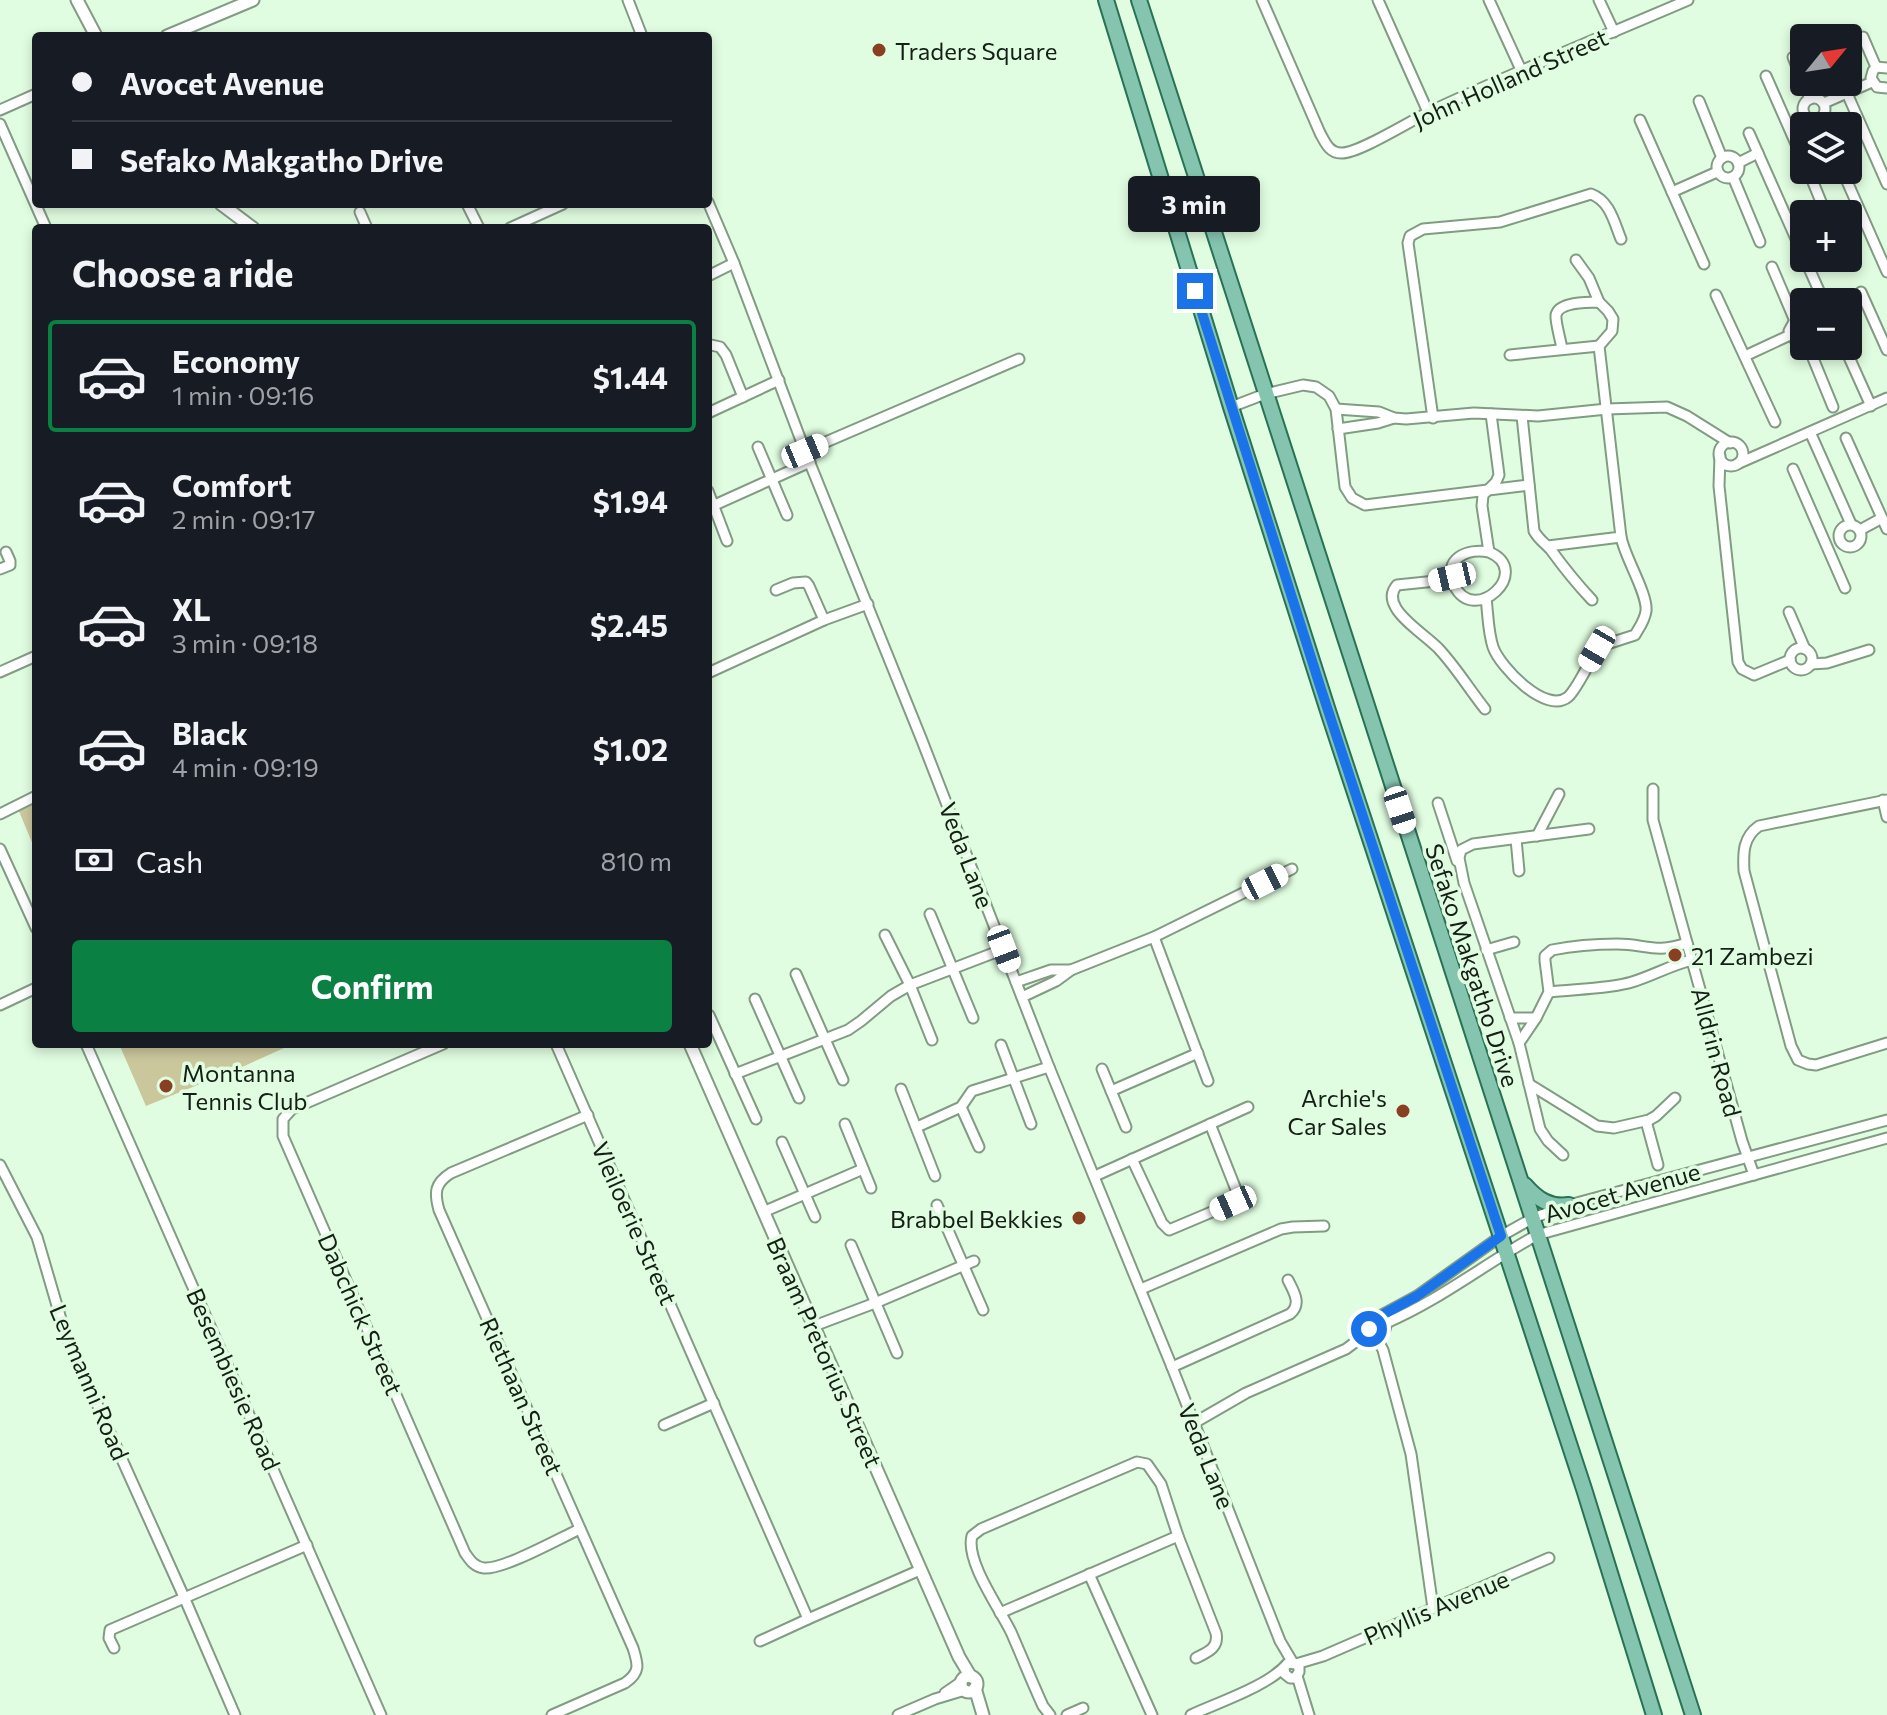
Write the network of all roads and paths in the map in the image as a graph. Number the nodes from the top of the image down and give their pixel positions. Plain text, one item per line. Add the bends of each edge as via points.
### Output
1 (77, 0) edge
2 (253, 0) edge
3 (628, 0) edge
4 (1106, 0) edge
5 (1139, 0) edge
6 (1262, 0) edge
7 (1378, 0) edge
8 (1489, 0) edge
9 (1599, 0) edge
10 (1688, 0) edge
11 (94, 32) edge
12 (177, 32) edge
13 (640, 32) edge
14 (1614, 32) junction
15 (1863, 37) dead end
16 (1882, 67) edge
17 (1522, 72) junction
18 (1766, 76) dead end
19 (1872, 82) junction
20 (1862, 87) edge
21 (1886, 91) edge
22 (32, 96) edge
23 (1809, 96) edge
24 (1842, 96) edge
25 (1848, 96) edge
26 (1810, 99) junction
27 (1699, 101) dead end
28 (1824, 103) junction
29 (0, 110) edge
30 (1428, 112) junction
31 (1804, 112) edge
32 (1824, 112) edge
33 (1640, 120) dead end
34 (1790, 120) edge
35 (1787, 122) junction
36 (0, 124) edge
37 (1790, 129) edge
38 (1749, 133) dead end
39 (1758, 153) junction
40 (1722, 158) junction
41 (1738, 163) junction
42 (1717, 172) junction
43 (1733, 177) junction
44 (1887, 184) edge
45 (1672, 192) junction
46 (32, 196) edge
47 (226, 208) edge
48 (554, 208) edge
49 (711, 208) edge
50 (360, 212) dead end
51 (1862, 216) edge
52 (1790, 219) edge
53 (248, 224) edge
54 (365, 224) edge
55 (519, 224) edge
56 (1621, 239) dead end
57 (1760, 242) dead end
58 (1576, 260) dead end
59 (734, 263) junction
60 (1704, 264) dead end
61 (1772, 267) dead end
62 (1887, 272) edge
63 (712, 274) edge
64 (1862, 294) edge
65 (1716, 295) dead end
66 (1790, 301) edge
67 (1599, 302) junction
68 (1790, 327) edge
69 (1883, 329) edge
70 (1790, 335) joint
71 (712, 345) edge
72 (1599, 346) junction
73 (1562, 349) junction
74 (1887, 350) edge
75 (1510, 355) dead end
76 (1745, 356) junction
77 (1019, 359) dead end
78 (1814, 360) edge
79 (1850, 360) edge
80 (779, 380) junction
81 (1265, 394) junction
82 (743, 397) junction
83 (1887, 398) edge
84 (1871, 406) junction
85 (1231, 407) junction
86 (1833, 407) dead end
87 (1336, 409) junction
88 (1607, 409) junction
89 (712, 411) edge
90 (1491, 414) junction
91 (1522, 416) junction
92 (1394, 418) junction
93 (1433, 418) junction
94 (1775, 422) dead end
95 (1338, 429) junction
96 (1810, 432) junction
97 (1846, 438) dead end
98 (758, 447) dead end
99 (1723, 449) junction
100 (805, 451) junction
101 (1742, 451) junction
102 (1758, 455) junction
103 (810, 462) junction
104 (1734, 465) junction
105 (1793, 469) dead end
106 (1719, 477) junction
107 (771, 479) junction
108 (1529, 485) junction
109 (1488, 489) junction
110 (712, 507) edge
111 (712, 509) edge
112 (787, 515) dead end
113 (1882, 518) junction
114 (1856, 527) junction
115 (1887, 529) edge
116 (1621, 537) junction
117 (1840, 540) junction
118 (727, 541) dead end
119 (1548, 546) junction
120 (1827, 547) junction
121 (6, 552) dead end
122 (1489, 552) junction
123 (0, 569) edge
124 (1452, 577) junction
125 (1845, 588) dead end
126 (776, 590) dead end
127 (1486, 598) junction
128 (1592, 600) dead end
129 (868, 604) junction
130 (1789, 612) dead end
131 (824, 620) junction
132 (1805, 649) junction
133 (1869, 650) dead end
134 (32, 658) edge
135 (1790, 660) junction
136 (1811, 664) junction
137 (712, 671) edge
138 (0, 672) edge
139 (1485, 709) dead end
140 (1653, 789) dead end
141 (1559, 794) dead end
142 (32, 798) edge
143 (1885, 800) edge
144 (1438, 803) dead end
145 (2, 811) edge
146 (1887, 817) edge
147 (1589, 829) dead end
148 (1537, 836) junction
149 (1516, 839) junction
150 (0, 849) edge
151 (1459, 866) junction
152 (1292, 869) dead end
153 (1519, 871) dead end
154 (930, 914) dead end
155 (32, 919) edge
156 (885, 935) dead end
157 (1154, 937) junction
158 (1514, 942) dead end
159 (1687, 943) junction
160 (1004, 949) junction
161 (1486, 950) junction
162 (1692, 960) junction
163 (954, 969) junction
164 (1071, 970) junction
165 (796, 974) dead end
166 (1016, 982) junction
167 (910, 985) junction
168 (32, 990) edge
169 (1549, 992) junction
170 (1022, 997) junction
171 (755, 999) dead end
172 (0, 1005) edge
173 (973, 1018) dead end
174 (1510, 1018) junction
175 (1536, 1018) junction
176 (712, 1022) edge
177 (825, 1038) junction
178 (932, 1040) dead end
179 (1519, 1043) junction
180 (1887, 1043) edge
181 (1001, 1045) dead end
182 (88, 1048) edge
183 (434, 1048) edge
184 (558, 1048) edge
185 (692, 1048) edge
186 (1198, 1053) junction
187 (779, 1057) junction
188 (1049, 1067) junction
189 (1102, 1069) dead end
190 (735, 1074) junction
191 (1013, 1079) junction
192 (843, 1080) dead end
193 (1208, 1081) dead end
194 (1529, 1084) junction
195 (901, 1089) dead end
196 (1111, 1091) junction
197 (799, 1098) dead end
198 (1675, 1098) dead end
199 (961, 1107) junction
200 (1248, 1107) dead end
201 (588, 1115) junction
202 (756, 1119) dead end
203 (1887, 1120) edge
204 (1646, 1121) junction
205 (845, 1124) dead end
206 (1031, 1124) dead end
207 (1210, 1124) junction
208 (917, 1127) junction
209 (1126, 1127) dead end
210 (1887, 1138) edge
211 (782, 1142) dead end
212 (979, 1147) dead end
213 (1563, 1155) dead end
214 (1746, 1156) junction
215 (1132, 1159) junction
216 (0, 1165) edge
217 (1658, 1165) dead end
218 (1515, 1167) junction
219 (863, 1169) junction
220 (1754, 1175) junction
221 (935, 1176) dead end
222 (1095, 1176) junction
223 (871, 1188) dead end
224 (805, 1194) junction
225 (937, 1205) dead end
226 (1569, 1205) junction
227 (763, 1212) junction
228 (815, 1217) dead end
229 (1533, 1218) junction
230 (1324, 1226) dead end
231 (1537, 1235) junction
232 (1501, 1236) junction
233 (851, 1245) dead end
234 (1506, 1252) junction
235 (974, 1261) dead end
236 (963, 1266) junction
237 (1288, 1280) dead end
238 (1141, 1289) junction
239 (875, 1303) junction
240 (983, 1310) dead end
241 (814, 1326) junction
242 (1375, 1328) junction
243 (897, 1353) dead end
244 (1172, 1367) junction
245 (714, 1403) junction
246 (1194, 1423) junction
247 (664, 1425) dead end
248 (580, 1529) junction
249 (1178, 1536) junction
250 (307, 1545) junction
251 (1549, 1558) dead end
252 (920, 1570) junction
253 (1089, 1574) junction
254 (184, 1597) junction
255 (1433, 1608) junction
256 (1000, 1613) junction
257 (808, 1619) junction
258 (760, 1641) dead end
259 (114, 1648) dead end
260 (1196, 1658) dead end
261 (1291, 1671) junction
262 (967, 1685) junction
263 (1083, 1708) dead end
264 (981, 1709) edge
265 (235, 1715) edge
266 (381, 1715) edge
267 (552, 1715) edge
268 (898, 1715) edge
269 (1050, 1715) edge
270 (1067, 1715) edge
271 (1152, 1715) edge
272 (1191, 1715) edge
273 (1309, 1715) edge
274 (1654, 1715) edge
275 (1693, 1715) edge

1 - 11 street
2 - 12 street
3 - 13 street
4 - 85 main road
5 - 81 main road, Sefako Makgatho Drive
6 - 30 street, John Holland Street via 1332,151 1355,150
7 - 30 street
8 - 17 street
9 - 14 street
10 - 14 street, John Holland Street
14 - 17 street, John Holland Street
15 - 16 street
16 - 19 street via 1871,74
17 - 30 street, John Holland Street
18 - 35 street
19 - 20 street
19 - 21 street
22 - 29 street
23 - 26 street
24 - 28 street
25 - 44 street
26 - 28 street
26 - 31 street
27 - 40 street
28 - 32 street
33 - 45 street
34 - 35 street
35 - 37 street
36 - 46 street
38 - 39 street
39 - 41 street
39 - 52 street
40 - 41 street
40 - 42 street
41 - 43 street
42 - 43 street
42 - 45 street
43 - 57 street
45 - 60 street
47 - 53 street
48 - 55 street
49 - 59 street, Veda Lane
50 - 54 street
51 - 62 street
56 - 93 street via 1602,199 1591,194 1500,222 1423,229 1410,236
58 - 67 street
59 - 63 street
59 - 80 street, Veda Lane
61 - 66 street
64 - 69 street
65 - 76 street
67 - 72 street via 1614,326
67 - 73 street via 1559,310
68 - 70 street
69 - 74 street
70 - 76 street
71 - 82 street via 726,355
72 - 73 street
72 - 88 street
73 - 75 street
76 - 94 street
77 - 100 street
78 - 86 street
79 - 84 street
80 - 82 street
80 - 100 street, Veda Lane
81 - 85 street
81 - 87 street via 1309,385 1329,396
81 - 218 main road, Sefako Makgatho Drive
82 - 89 street
83 - 84 street
84 - 96 street
85 - 232 main road
87 - 92 street
87 - 95 street
88 - 91 street
88 - 99 street via 1667,407 1714,432
88 - 116 street
90 - 91 street
90 - 93 street
90 - 109 street via 1499,475
91 - 108 street
92 - 93 street
92 - 95 street
95 - 109 street via 1347,493 1365,505
96 - 102 street
96 - 114 street
97 - 113 street
98 - 107 street
99 - 101 street via 1738,445
99 - 104 street via 1723,463
99 - 106 street
100 - 103 street, Veda Lane
101 - 102 street
101 - 104 street
102 - 104 street
103 - 107 street
103 - 129 street, Veda Lane
104 - 106 street
105 - 120 street
106 - 135 street via 1738,662 1754,675
107 - 110 street
107 - 112 street
108 - 109 street
108 - 119 street via 1534,531
109 - 122 street via 1482,506
111 - 118 street
113 - 114 street
113 - 115 street
114 - 117 street via 1841,529
114 - 117 street via 1861,540 1856,546
116 - 119 street
116 - 127 street via 1646,612 1635,635 1597,649 1562,701 1537,696 1499,659
117 - 120 street
119 - 128 street
120 - 125 street
121 - 123 street via 10,565
122 - 124 street via 1455,559
122 - 127 street via 1500,560 1505,574 1499,589
124 - 127 street via 1463,595
124 - 139 street via 1397,585 1392,598 1398,612 1460,673
126 - 131 street via 806,582
129 - 131 street
129 - 160 street, Veda Lane
130 - 132 street
131 - 137 street
132 - 135 street via 1794,650
132 - 136 street
133 - 136 street
134 - 138 street
135 - 136 street via 1799,670
140 - 159 street, Alldrin Road via 1653,820
141 - 148 street
142 - 145 street
143 - 146 street
143 - 180 street via 1759,826 1744,848 1744,871 1794,1054 1816,1065
144 - 151 street
147 - 148 street
148 - 149 street
149 - 151 street via 1466,846
149 - 153 street
150 - 155 street
151 - 161 street
152 - 157 street
154 - 163 street
156 - 167 street
157 - 164 street
157 - 186 street
158 - 161 street
159 - 162 street, Alldrin Road
159 - 169 street via 1656,949 1619,944 1552,950 1545,956
160 - 163 street
160 - 166 street, Veda Lane
161 - 174 street
162 - 169 street via 1624,984
162 - 214 street, Alldrin Road
163 - 167 street
163 - 173 street
164 - 166 street via 1051,970
164 - 170 street
165 - 177 street
166 - 170 street, Veda Lane
167 - 177 street via 855,1026
167 - 178 street
168 - 172 street
169 - 175 street
170 - 188 street, Veda Lane
171 - 187 street
174 - 175 street
174 - 179 street
175 - 179 street
176 - 190 street
177 - 187 street
177 - 192 street
179 - 194 street
181 - 191 street
182 - 250 street, Besembiesie Road
183 - 248 street, Dabchick Street via 292,1109 283,1119 283,1136 472,1563 492,1568
184 - 201 street, Vleiloerie Street
185 - 227 street, Braam Pretorius Street
186 - 193 street
186 - 196 street
187 - 190 street
187 - 197 street
188 - 191 street
188 - 222 street, Veda Lane
189 - 196 street
190 - 202 street
191 - 199 street via 972,1091
191 - 206 street
194 - 204 street via 1600,1127
194 - 213 street via 1540,1129
195 - 208 street
196 - 209 street
198 - 204 street
199 - 208 street
199 - 212 street
200 - 207 street
201 - 245 street, Vleiloerie Street
201 - 248 street, Riethaan Street via 451,1173 439,1182 435,1196
203 - 214 street, Avocet Avenue
204 - 217 street
205 - 219 street
207 - 215 street
207 - 215 street via 1237,1192 1233,1203 1169,1230
208 - 221 street
210 - 220 street, Avocet Avenue
211 - 224 street
214 - 220 street, Alldrin Road
214 - 226 street, Avocet Avenue
215 - 222 street
216 - 254 street, Leymanni Road via 37,1237 65,1333
218 - 226 main road via 1523,1184 1541,1200
218 - 229 main road, Sefako Makgatho Drive
219 - 223 street
219 - 224 street
220 - 231 street, Avocet Avenue
222 - 238 street, Veda Lane
224 - 227 street
224 - 228 street
225 - 236 street
226 - 229 street, Avocet Avenue
227 - 241 street, Braam Pretorius Street
229 - 231 main road, Sefako Makgatho Drive
229 - 232 street, Avocet Avenue
230 - 238 street via 1281,1229
231 - 234 street, Avocet Avenue
231 - 275 main road, Sefako Makgatho Drive
232 - 234 main road
232 - 242 street, Avocet Avenue
233 - 239 street
234 - 242 street, Avocet Avenue via 1428,1302
234 - 274 main road
235 - 236 street
236 - 239 street
236 - 240 street
237 - 244 street via 1297,1300 1290,1314
238 - 244 street, Veda Lane
239 - 241 street
239 - 243 street
241 - 252 street, Braam Pretorius Street
242 - 246 street via 1346,1349 1246,1393
242 - 255 street via 1411,1454
244 - 246 street, Veda Lane
245 - 247 street
245 - 257 street, Vleiloerie Street
246 - 261 street, Veda Lane
248 - 267 street, Riethaan Street via 633,1648 637,1670 625,1683
249 - 253 street
249 - 256 street via 1161,1484 1151,1467 1137,1462 981,1529 972,1536 971,1549
249 - 260 street via 1218,1640
250 - 254 street
250 - 266 street, Besembiesie Road
251 - 255 street, Phyllis Avenue
252 - 257 street
252 - 262 street, Braam Pretorius Street
253 - 256 street
253 - 271 street
254 - 259 street via 110,1630
254 - 265 street, Leymanni Road
255 - 261 street, Phyllis Avenue
256 - 269 street
257 - 258 street
261 - 272 street, Phyllis Avenue
261 - 273 street
262 - 264 street
262 - 268 street
263 - 270 street

